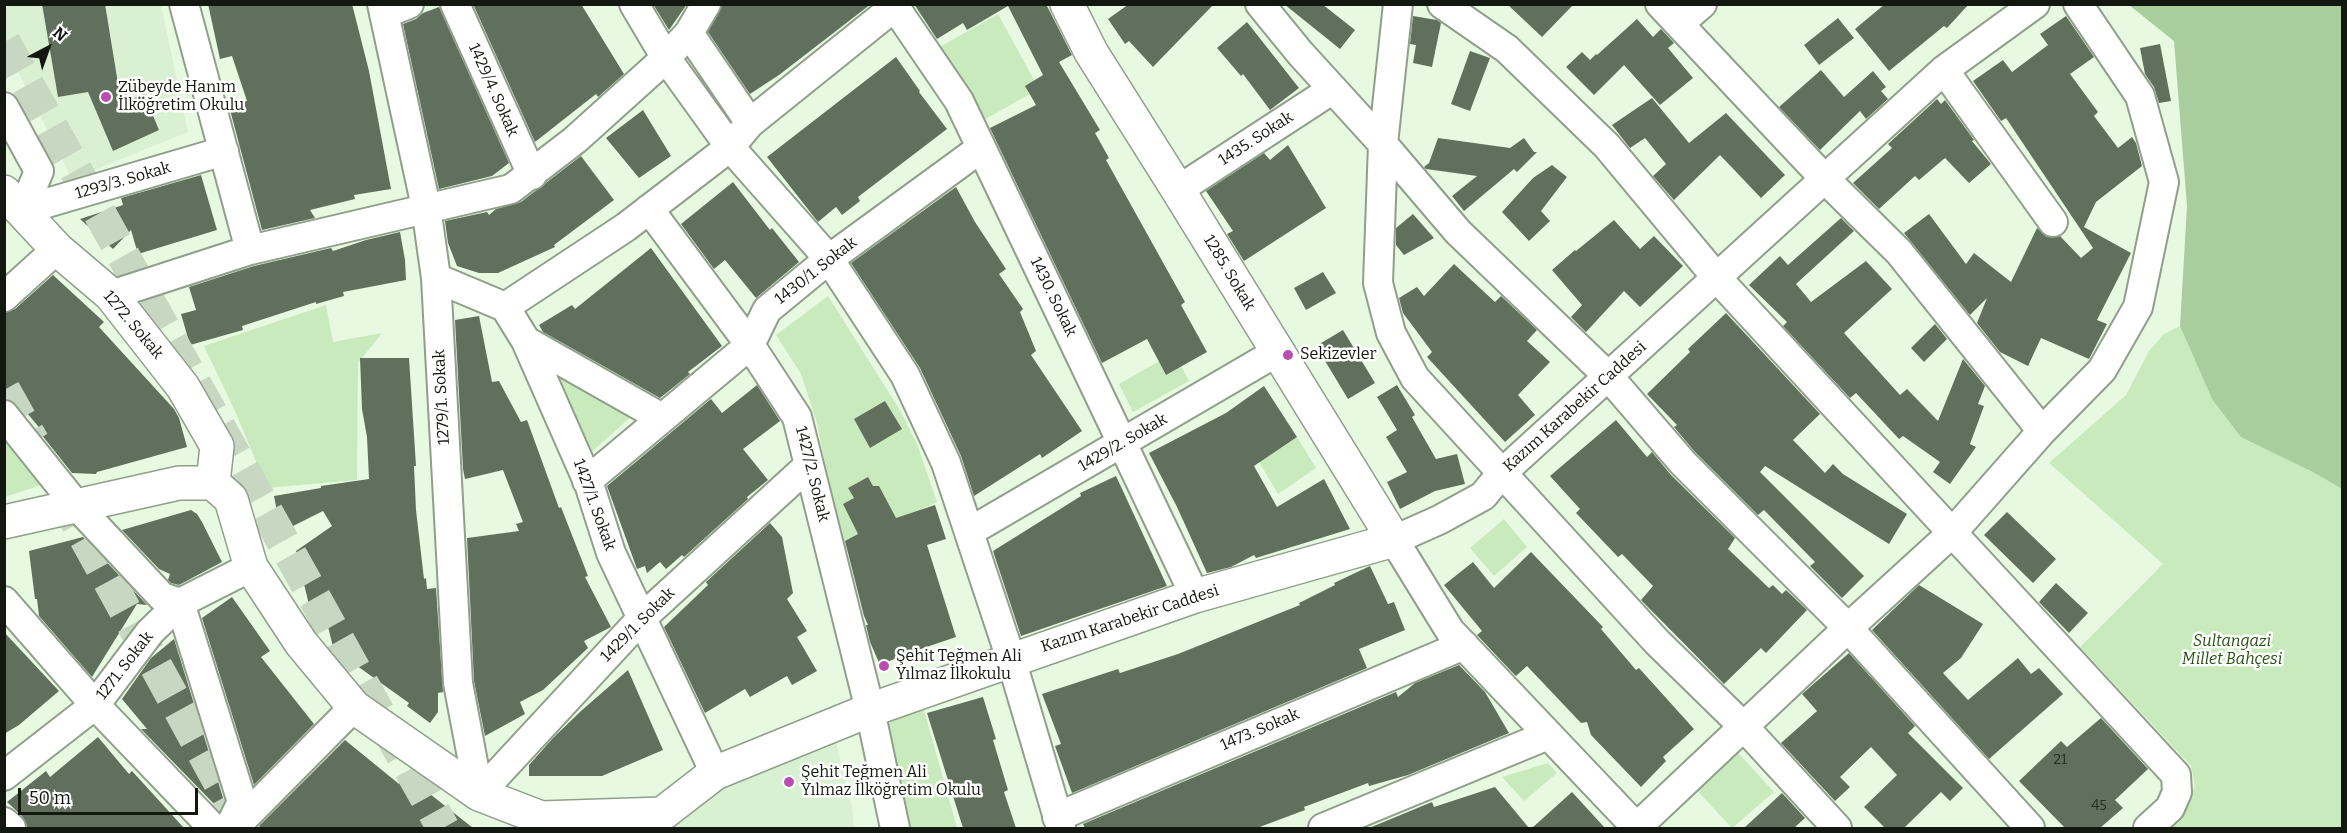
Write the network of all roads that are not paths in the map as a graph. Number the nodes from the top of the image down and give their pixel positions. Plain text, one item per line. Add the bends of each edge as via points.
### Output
1 (184, 4) edge
2 (455, 4) edge
3 (634, 4) edge
4 (706, 4) edge
5 (1066, 4) edge
6 (1260, 4) edge
7 (1398, 4) edge
8 (1442, 4) edge
9 (1702, 4) edge
10 (2035, 4) edge
11 (2078, 4) edge
12 (897, 6) edge
13 (392, 8) edge
14 (1669, 14) edge
15 (689, 33) junction
16 (666, 58) junction
17 (1944, 70) junction
18 (1333, 89) junction
19 (4, 107) edge
20 (750, 123) junction
21 (1383, 144) junction
22 (730, 147) junction
23 (981, 148) junction
24 (224, 151) junction
25 (532, 175) junction
26 (1824, 178) junction
27 (1178, 190) junction
28 (14, 201) edge
29 (426, 207) junction
30 (649, 209) junction
31 (2053, 222) dead end
32 (57, 249) junction
33 (250, 250) junction
34 (829, 260) junction
35 (436, 278) junction
36 (1717, 278) junction
37 (111, 295) junction
38 (4, 297) edge
39 (505, 307) junction
40 (526, 341) junction
41 (750, 345) junction
42 (1277, 352) junction
43 (1609, 377) junction
44 (4, 415) edge
45 (662, 418) junction
46 (2042, 431) junction
47 (1123, 443) junction
48 (808, 466) junction
49 (1502, 473) junction
50 (587, 481) junction
51 (213, 483) junction
52 (76, 506) junction
53 (4, 522) edge
54 (969, 532) junction
55 (1952, 533) junction
56 (1394, 540) junction
57 (251, 567) junction
58 (1195, 596) junction
59 (4, 601) edge
60 (180, 603) junction
61 (642, 618) junction
62 (1848, 628) junction
63 (1464, 645) junction
64 (1011, 659) junction
65 (95, 705) junction
66 (354, 707) junction
67 (870, 710) junction
68 (1744, 727) junction
69 (1548, 735) junction
70 (715, 773) junction
71 (4, 776) edge
72 (479, 794) junction
73 (654, 821) edge
74 (4, 822) edge
75 (541, 823) edge
76 (1059, 823) edge
77 (1337, 826) edge
78 (10, 828) edge
79 (213, 828) edge
80 (229, 828) edge
81 (234, 828) edge
82 (895, 828) edge
83 (1637, 828) edge
84 (1837, 828) edge
85 (2030, 828) edge
86 (2148, 828) edge

1 - 24 street
2 - 25 street, 1429/4. Sokak
3 - 16 street
4 - 15 street
5 - 27 street, 1285. Sokak via 1091,52
6 - 18 street
7 - 21 street
8 - 36 street via 1507,49 1607,146
9 - 14 street
10 - 17 street, Kazım Karabekir Caddesi
11 - 46 street via 2140,96 2164,182 2138,307 2102,370
12 - 20 street
12 - 23 street, 1430. Sokak via 959,101
13 - 29 street, 1279/1. Sokak
14 - 26 street
15 - 16 street
15 - 20 street
16 - 22 street
16 - 25 street
17 - 26 street, Kazım Karabekir Caddesi
17 - 31 street
18 - 21 street
18 - 27 street, 1435. Sokak
19 - 28 street via 39,171
20 - 22 street
21 - 43 street via 1458,232
21 - 49 street via 1378,283 1391,333 1415,378
22 - 30 street
22 - 34 street
23 - 34 street, 1430/1. Sokak
23 - 47 street, 1430. Sokak
24 - 28 street, 1293/3. Sokak
24 - 33 street
25 - 29 street via 511,189
26 - 36 street, Kazım Karabekir Caddesi
26 - 46 street via 1899,252
27 - 42 street, 1285. Sokak
28 - 32 street, 1272. Sokak
29 - 33 street
29 - 35 street, 1279/1. Sokak
30 - 39 street
30 - 41 street, 1427/2. Sokak
32 - 37 street, 1272. Sokak
32 - 38 street
33 - 37 street
34 - 41 street, 1430/1. Sokak via 767,310
34 - 54 street via 905,375 946,462
35 - 39 street
35 - 72 street, 1279/1. Sokak via 458,682
36 - 43 street, Kazım Karabekir Caddesi
36 - 55 street
37 - 51 street, 1272. Sokak via 183,387 217,446
39 - 40 street, 1427/1. Sokak
40 - 45 street
40 - 50 street, 1427/1. Sokak
41 - 45 street, 1430/1. Sokak
41 - 48 street, 1427/2. Sokak via 797,417
42 - 47 street, 1429/2. Sokak
42 - 56 street, 1285. Sokak
43 - 49 street, Kazım Karabekir Caddesi
43 - 62 street via 1683,463
44 - 52 street
45 - 50 street, 1430/1. Sokak
46 - 55 street
47 - 54 street, 1429/2. Sokak
47 - 58 street, 1430. Sokak
48 - 61 street, 1429/1. Sokak
48 - 67 street, 1427/2. Sokak
49 - 56 street, Kazım Karabekir Caddesi via 1483,496
49 - 68 street via 1657,642
50 - 61 street, 1427/1. Sokak via 611,553
51 - 52 street via 179,483
51 - 57 street, Kazım Karabekir Caddesi via 231,499
52 - 53 street
52 - 60 street via 162,597
54 - 64 street
55 - 62 street
55 - 86 street via 2176,775 2177,792 2170,808
56 - 58 street, Kazım Karabekir Caddesi
56 - 63 street via 1450,631
57 - 60 street, 1271. Sokak
57 - 66 street, Kazım Karabekir Caddesi via 301,643
58 - 64 street, Kazım Karabekir Caddesi
59 - 65 street
60 - 65 street, 1271. Sokak via 150,632
60 - 80 street via 242,802
61 - 70 street, 1427/1. Sokak
61 - 72 street, 1429/1. Sokak
62 - 68 street
62 - 85 street
63 - 69 street
63 - 76 street, 1473. Sokak
64 - 67 street, Kazım Karabekir Caddesi
64 - 76 street
65 - 71 street, 1271. Sokak
65 - 79 street
66 - 72 street, Kazım Karabekir Caddesi
66 - 81 street
67 - 70 street, Kazım Karabekir Caddesi
67 - 82 street, 1427/2. Sokak
68 - 83 street
68 - 84 street
69 - 77 street
69 - 83 street
70 - 73 street, Kazım Karabekir Caddesi
72 - 75 street, Kazım Karabekir Caddesi
73 - 75 street, Kazım Karabekir Caddesi
74 - 78 street

